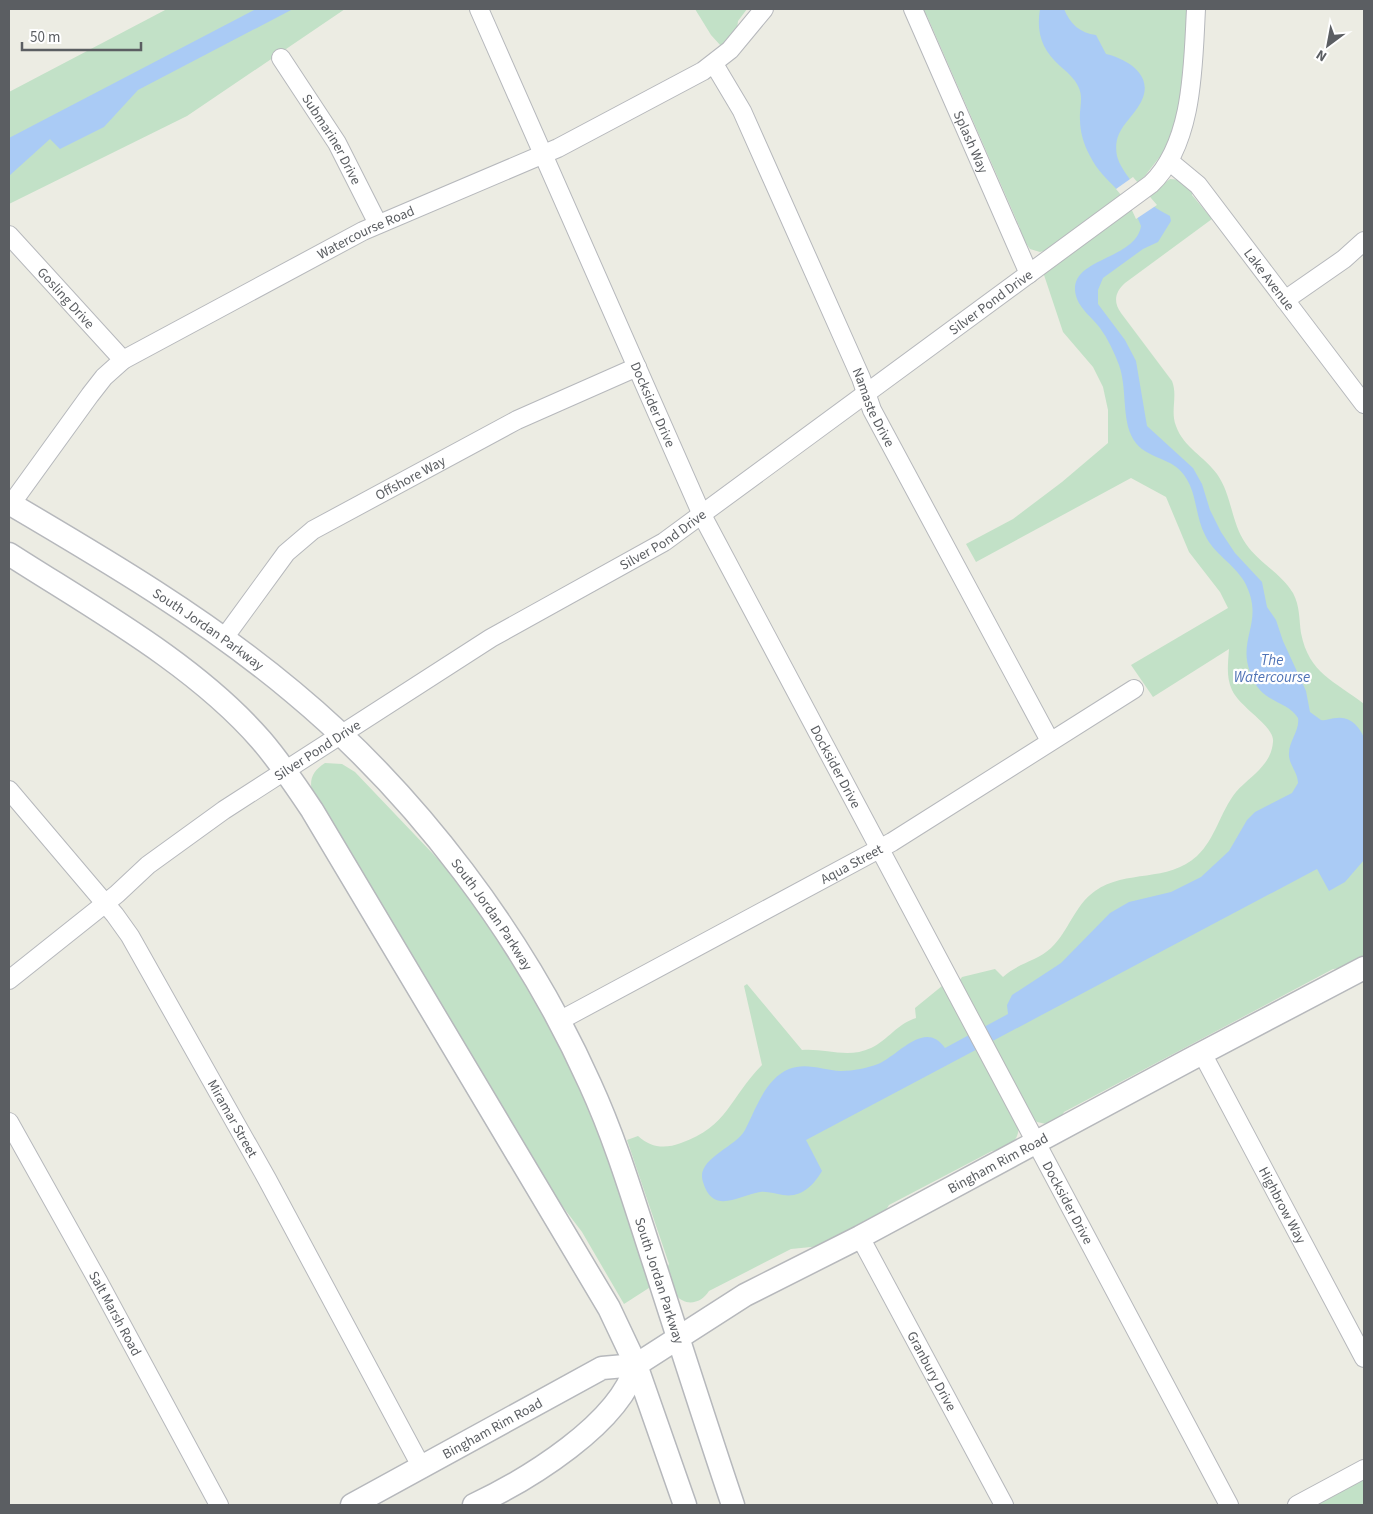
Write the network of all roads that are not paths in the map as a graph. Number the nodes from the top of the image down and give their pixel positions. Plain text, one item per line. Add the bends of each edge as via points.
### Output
1 (479, 9) edge
2 (764, 9) edge
3 (913, 9) edge
4 (1196, 9) edge
5 (281, 58) dead end
6 (714, 64) junction
7 (543, 154) junction
8 (1169, 161) junction
9 (378, 224) junction
10 (9, 235) edge
11 (1364, 241) edge
12 (1029, 274) junction
13 (1285, 300) junction
14 (123, 360) junction
15 (637, 367) junction
16 (866, 395) junction
17 (1364, 404) edge
18 (9, 505) edge
19 (702, 515) junction
20 (9, 554) edge
21 (224, 638) junction
22 (1134, 689) dead end
23 (340, 736) junction
24 (1050, 742) junction
25 (287, 771) junction
26 (9, 790) edge
27 (879, 849) junction
28 (106, 904) junction
29 (1364, 968) edge
30 (9, 980) edge
31 (559, 1021) junction
32 (1202, 1053) junction
33 (9, 1122) edge
34 (1036, 1143) junction
35 (860, 1237) junction
36 (678, 1337) junction
37 (1364, 1358) edge
38 (636, 1365) junction
39 (422, 1468) junction
40 (1364, 1469) edge
41 (219, 1505) edge
42 (352, 1505) edge
43 (474, 1505) edge
44 (684, 1505) edge
45 (733, 1505) edge
46 (1004, 1505) edge
47 (1229, 1505) edge
48 (1297, 1505) edge

1 - 7 street, Docksider Drive
2 - 6 street, Watercourse Road via 742,38
3 - 12 street, Splash Way
4 - 8 street, Silver Pond Drive via 1186,110
5 - 9 street, Submariner Drive via 337,142
6 - 7 street, Watercourse Road
6 - 16 street, Namaste Drive via 742,111
7 - 9 street, Watercourse Road
7 - 15 street, Docksider Drive
8 - 12 street, Silver Pond Drive via 1152,184
8 - 13 street, Lake Avenue via 1198,185
9 - 14 street, Watercourse Road
10 - 14 street, Gosling Drive
11 - 13 street
12 - 16 street, Silver Pond Drive
13 - 17 street, Lake Avenue
14 - 18 street, Watercourse Road via 104,377
15 - 19 street, Docksider Drive
15 - 21 street, Offshore Way via 517,420 313,530 286,553
16 - 19 street, Silver Pond Drive
16 - 24 street, Namaste Drive
18 - 21 street, South Jordan Parkway via 169,601
19 - 23 street, Silver Pond Drive via 625,565 491,638
19 - 27 street, Docksider Drive
20 - 25 street via 186,670 249,727
21 - 23 street, South Jordan Parkway via 292,691
22 - 24 street, Aqua Street
23 - 25 street, Silver Pond Drive
23 - 31 street, South Jordan Parkway via 374,767 465,874 506,931
24 - 27 street, Aqua Street
25 - 28 street, Silver Pond Drive via 176,844
25 - 38 street via 609,1308
26 - 28 street, Miramar Street
27 - 31 street, Aqua Street
27 - 34 street, Docksider Drive
28 - 30 street, Silver Pond Drive
28 - 39 street, Miramar Street via 130,936 267,1179
29 - 32 street, Bingham Rim Road
31 - 36 street, South Jordan Parkway via 616,1147
32 - 34 street, Bingham Rim Road
32 - 37 street, Highbrow Way
33 - 41 street, Salt Marsh Road
34 - 35 street, Bingham Rim Road
34 - 47 street, Docksider Drive
35 - 36 street, Bingham Rim Road via 745,1295
35 - 46 street, Granbury Drive
36 - 38 street, Bingham Rim Road
36 - 45 street, South Jordan Parkway
38 - 39 street, Bingham Rim Road via 602,1368
38 - 43 street via 625,1392 572,1446 514,1484
38 - 44 street
39 - 42 street, Bingham Rim Road
40 - 48 street

